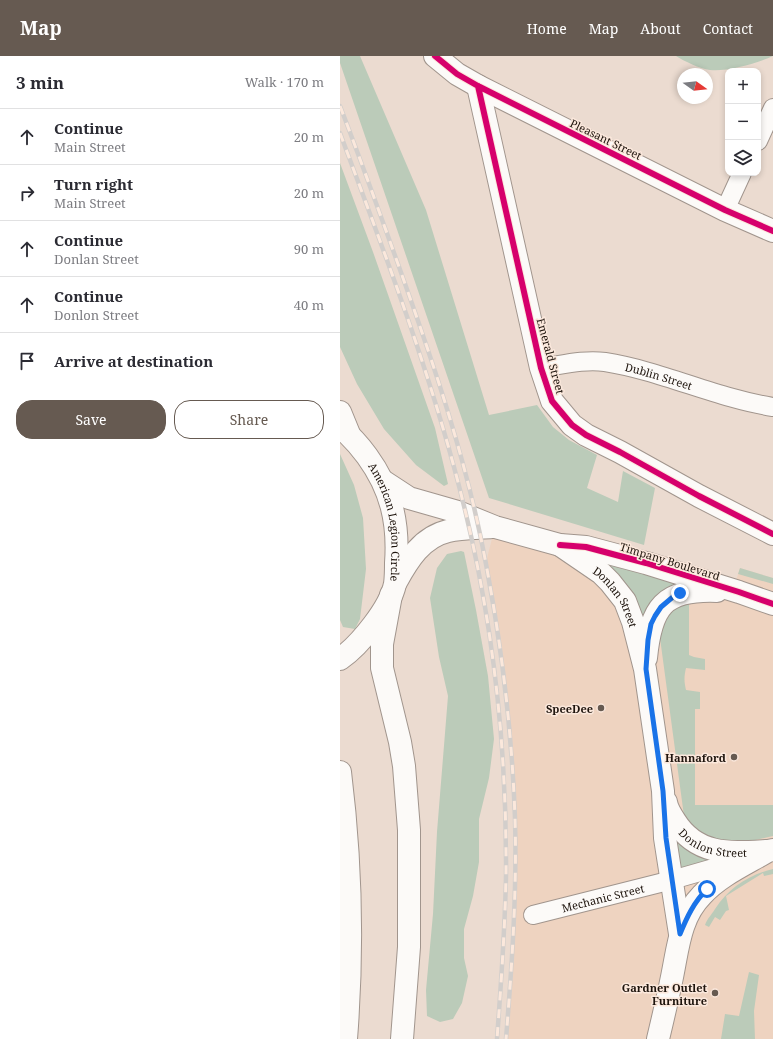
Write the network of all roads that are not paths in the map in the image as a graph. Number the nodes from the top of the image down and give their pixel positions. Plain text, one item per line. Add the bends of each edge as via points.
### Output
1 (435, 56) edge
2 (478, 86) junction
3 (773, 108) edge
4 (761, 134) edge
5 (741, 176) edge
6 (725, 210) junction
7 (773, 231) edge
8 (541, 368) junction
9 (773, 407) edge
10 (340, 412) edge
11 (344, 431) edge
12 (383, 481) junction
13 (495, 527) junction
14 (773, 534) edge
15 (560, 545) junction
16 (393, 589) junction
17 (739, 592) junction
18 (773, 604) edge
19 (340, 660) edge
20 (646, 669) junction
21 (340, 772) edge
22 (663, 791) junction
23 (770, 851) edge
24 (672, 880) junction
25 (533, 915) dead end
26 (680, 934) junction
27 (346, 1039) edge
28 (402, 1039) edge
29 (658, 1039) edge

1 - 2 main road, Pleasant Street via 457,74
2 - 6 main road, Pleasant Street
2 - 8 main road, Emerald Street
3 - 4 street
5 - 6 street
6 - 7 main road, Pleasant Street
8 - 9 street, Dublin Street via 605,362 652,373 716,394
8 - 14 main road, Emerald Street via 552,401 572,425 586,435
10 - 11 main road, American Legion Circle
11 - 12 main road, American Legion Circle via 360,447
12 - 13 main road, Timpany Boulevard via 409,498 458,512
12 - 16 main road, American Legion Circle via 395,523 397,550
13 - 15 main road, Timpany Boulevard
13 - 16 main road, Timpany Boulevard via 447,531 429,539 412,556
15 - 17 main road, Timpany Boulevard via 586,547
15 - 20 main road, Donlan Street via 601,573 620,595 633,622
16 - 19 main road, American Legion Circle via 365,636
16 - 28 main road via 382,644 382,668 404,766 409,830 409,947
17 - 18 main road, Timpany Boulevard
17 - 20 main road via 700,590 680,593 666,602 651,624
20 - 22 main road, Donlan Street
21 - 27 main road via 350,926
22 - 23 main road, Donlon Street via 671,815 694,842 724,852
22 - 24 main road, Donlan Street
23 - 24 street, Mechanic Street
23 - 26 main road via 721,878 707,889 686,919
24 - 25 street, Mechanic Street
24 - 26 main road, Donlan Street
26 - 29 main road

